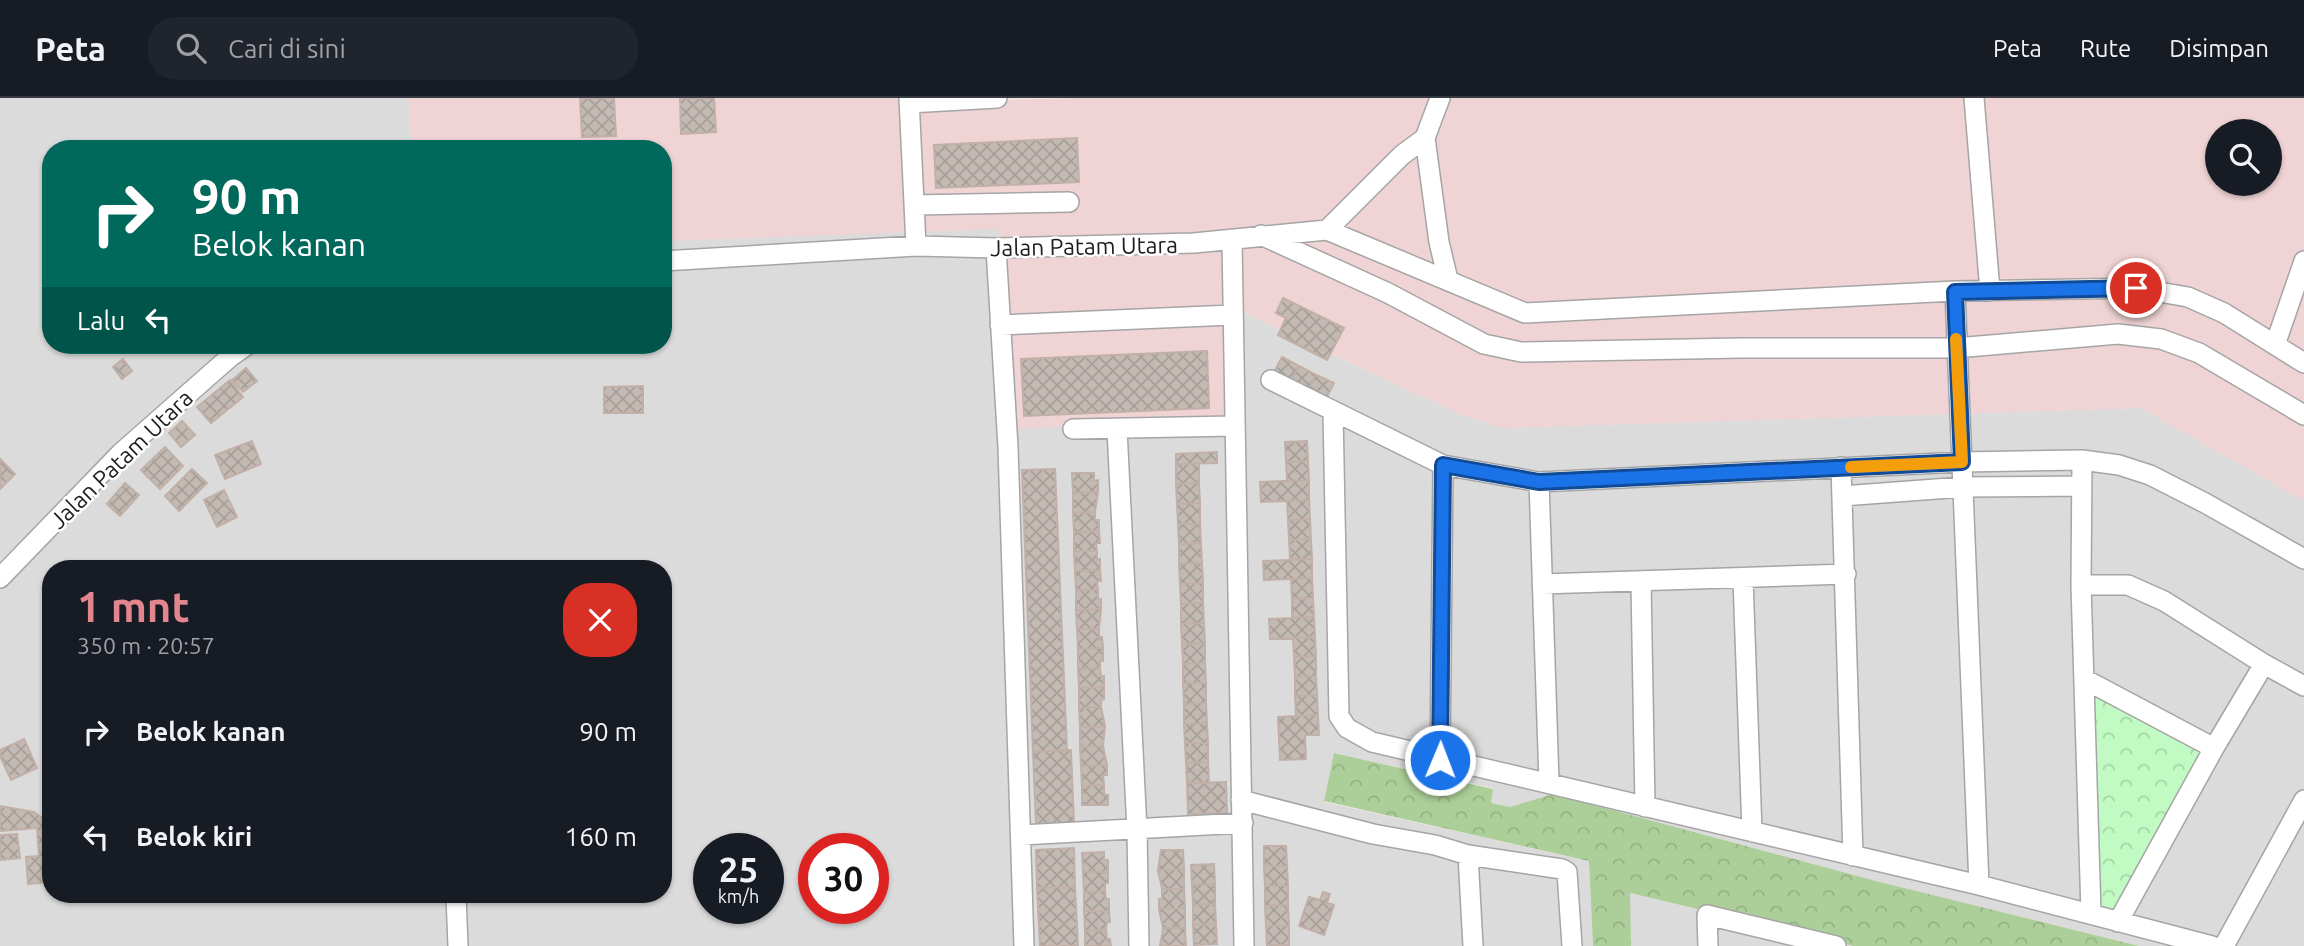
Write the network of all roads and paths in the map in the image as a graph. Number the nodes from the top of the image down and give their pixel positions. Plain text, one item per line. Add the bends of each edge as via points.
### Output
1 (997, 98) edge
2 (1440, 98) edge
3 (1974, 98) edge
4 (909, 101) edge
5 (1425, 138) junction
6 (1069, 202) dead end
7 (914, 205) junction
8 (1327, 230) junction
9 (1261, 235) junction
10 (1231, 240) junction
11 (916, 246) junction
12 (996, 248) junction
13 (672, 260) edge
14 (2304, 261) edge
15 (1448, 280) junction
16 (1990, 291) junction
17 (1955, 292) junction
18 (1232, 315) junction
19 (1000, 325) junction
20 (2275, 345) junction
21 (1956, 348) junction
22 (234, 354) edge
23 (2304, 363) edge
24 (1271, 380) dead end
25 (1333, 411) junction
26 (2304, 415) edge
27 (1234, 426) junction
28 (1073, 429) dead end
29 (1117, 429) junction
30 (2082, 460) junction
31 (1962, 462) junction
32 (1443, 465) junction
33 (1841, 467) junction
34 (1539, 482) junction
35 (2082, 486) junction
36 (1962, 487) junction
37 (1842, 496) junction
38 (2304, 559) edge
39 (1846, 574) junction
40 (0, 578) edge
41 (1744, 579) junction
42 (1641, 582) junction
43 (1542, 584) junction
44 (2081, 585) junction
45 (2264, 664) junction
46 (2084, 679) junction
47 (2304, 686) edge
48 (2214, 748) junction
49 (1440, 760) junction
50 (1549, 782) junction
51 (1241, 800) junction
52 (2304, 800) edge
53 (1645, 807) junction
54 (1243, 823) junction
55 (1137, 830) junction
56 (1752, 832) junction
57 (1021, 835) junction
58 (1468, 855) junction
59 (1853, 856) junction
60 (1979, 885) junction
61 (456, 903) edge
62 (2091, 913) junction
63 (2118, 922) junction
64 (1810, 943) edge
65 (458, 946) edge
66 (1024, 946) edge
67 (1139, 946) edge
68 (1244, 946) edge
69 (1474, 946) edge
70 (1572, 946) edge
71 (1708, 946) edge
72 (1836, 946) edge
73 (2212, 946) edge
74 (2224, 946) edge

1 - 4 street
2 - 5 street
3 - 16 street
4 - 7 street
5 - 8 street
5 - 15 street via 1438,242
6 - 7 street
7 - 11 street
8 - 9 street, Jalan Patam Utara
8 - 15 street
9 - 10 street, Jalan Patam Utara
9 - 21 street via 1388,293 1484,344 1521,352
10 - 12 street, Jalan Patam Utara
10 - 18 street
11 - 12 street, Jalan Patam Utara
11 - 13 street, Jalan Patam Utara
12 - 19 street
14 - 20 street
15 - 17 street via 1525,313
16 - 17 street
16 - 20 street via 2136,288 2188,297
17 - 21 street
18 - 19 street
18 - 27 street
19 - 57 street
20 - 23 street
21 - 26 street via 2118,334 2161,339 2200,353
21 - 31 street
22 - 40 street, Jalan Patam Utara via 121,453
24 - 25 street
25 - 32 street
25 - 49 street via 1339,716 1347,728 1372,742
27 - 29 street
27 - 51 street
28 - 29 street
29 - 55 street
30 - 31 street
30 - 35 street
30 - 38 street via 2150,475
31 - 33 street
31 - 36 street
32 - 34 street
32 - 49 street
33 - 34 street
33 - 37 street
34 - 43 street
35 - 36 street
35 - 44 street
36 - 37 street
36 - 60 street
37 - 39 street
39 - 41 street
39 - 59 street
41 - 42 street
41 - 56 street
42 - 43 street
42 - 53 street
43 - 50 street
44 - 45 street via 2127,585 2164,601
44 - 46 street
45 - 47 street
45 - 48 street
46 - 48 street
46 - 62 street
48 - 63 street
49 - 50 street
50 - 53 street
51 - 54 street
51 - 58 street
52 - 74 street
53 - 56 street
54 - 55 street
54 - 68 street
55 - 57 street
55 - 67 street
56 - 59 street
57 - 66 street
58 - 69 street
58 - 70 street via 1567,872
59 - 60 street
60 - 62 street
61 - 65 street
62 - 63 street
63 - 73 street
64 - 71 street via 1707,915
64 - 72 street

